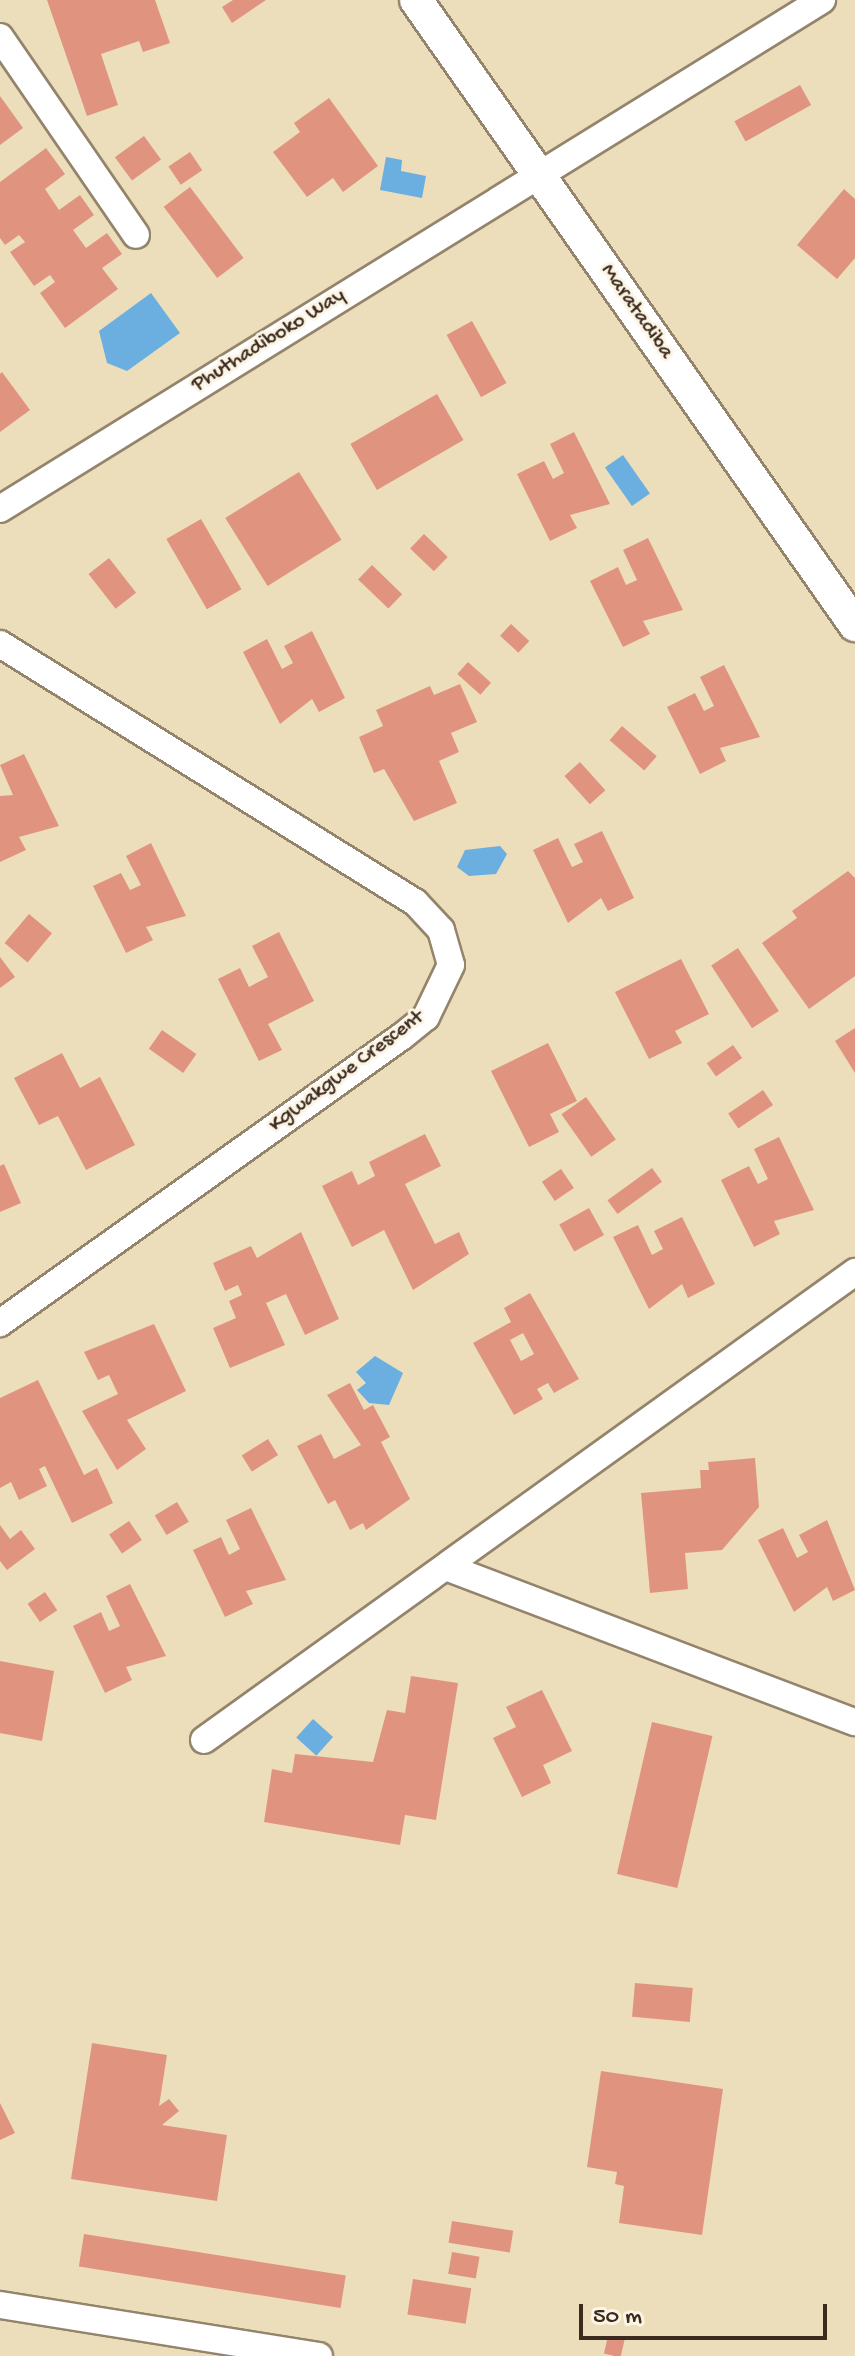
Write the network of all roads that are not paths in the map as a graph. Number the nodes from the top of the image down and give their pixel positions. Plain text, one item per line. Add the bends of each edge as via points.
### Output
1 (416, 0) edge
2 (822, 0) edge
3 (0, 37) edge
4 (538, 172) junction
5 (136, 235) dead end
6 (0, 509) edge
7 (855, 625) edge
8 (0, 644) edge
9 (855, 1272) edge
10 (0, 1323) edge
11 (446, 1567) junction
12 (855, 1722) edge
13 (204, 1740) dead end
14 (0, 2305) edge
15 (319, 2356) edge

1 - 4 street, Maratadiba
2 - 4 street, Phuthadiboko Way
3 - 5 street
4 - 6 street, Phuthadiboko Way
4 - 7 street, Maratadiba
8 - 10 street, Kgwakgwe Crescent via 415,902 441,930 451,965 426,1017 401,1037
9 - 11 street
11 - 12 street
11 - 13 street
14 - 15 street

